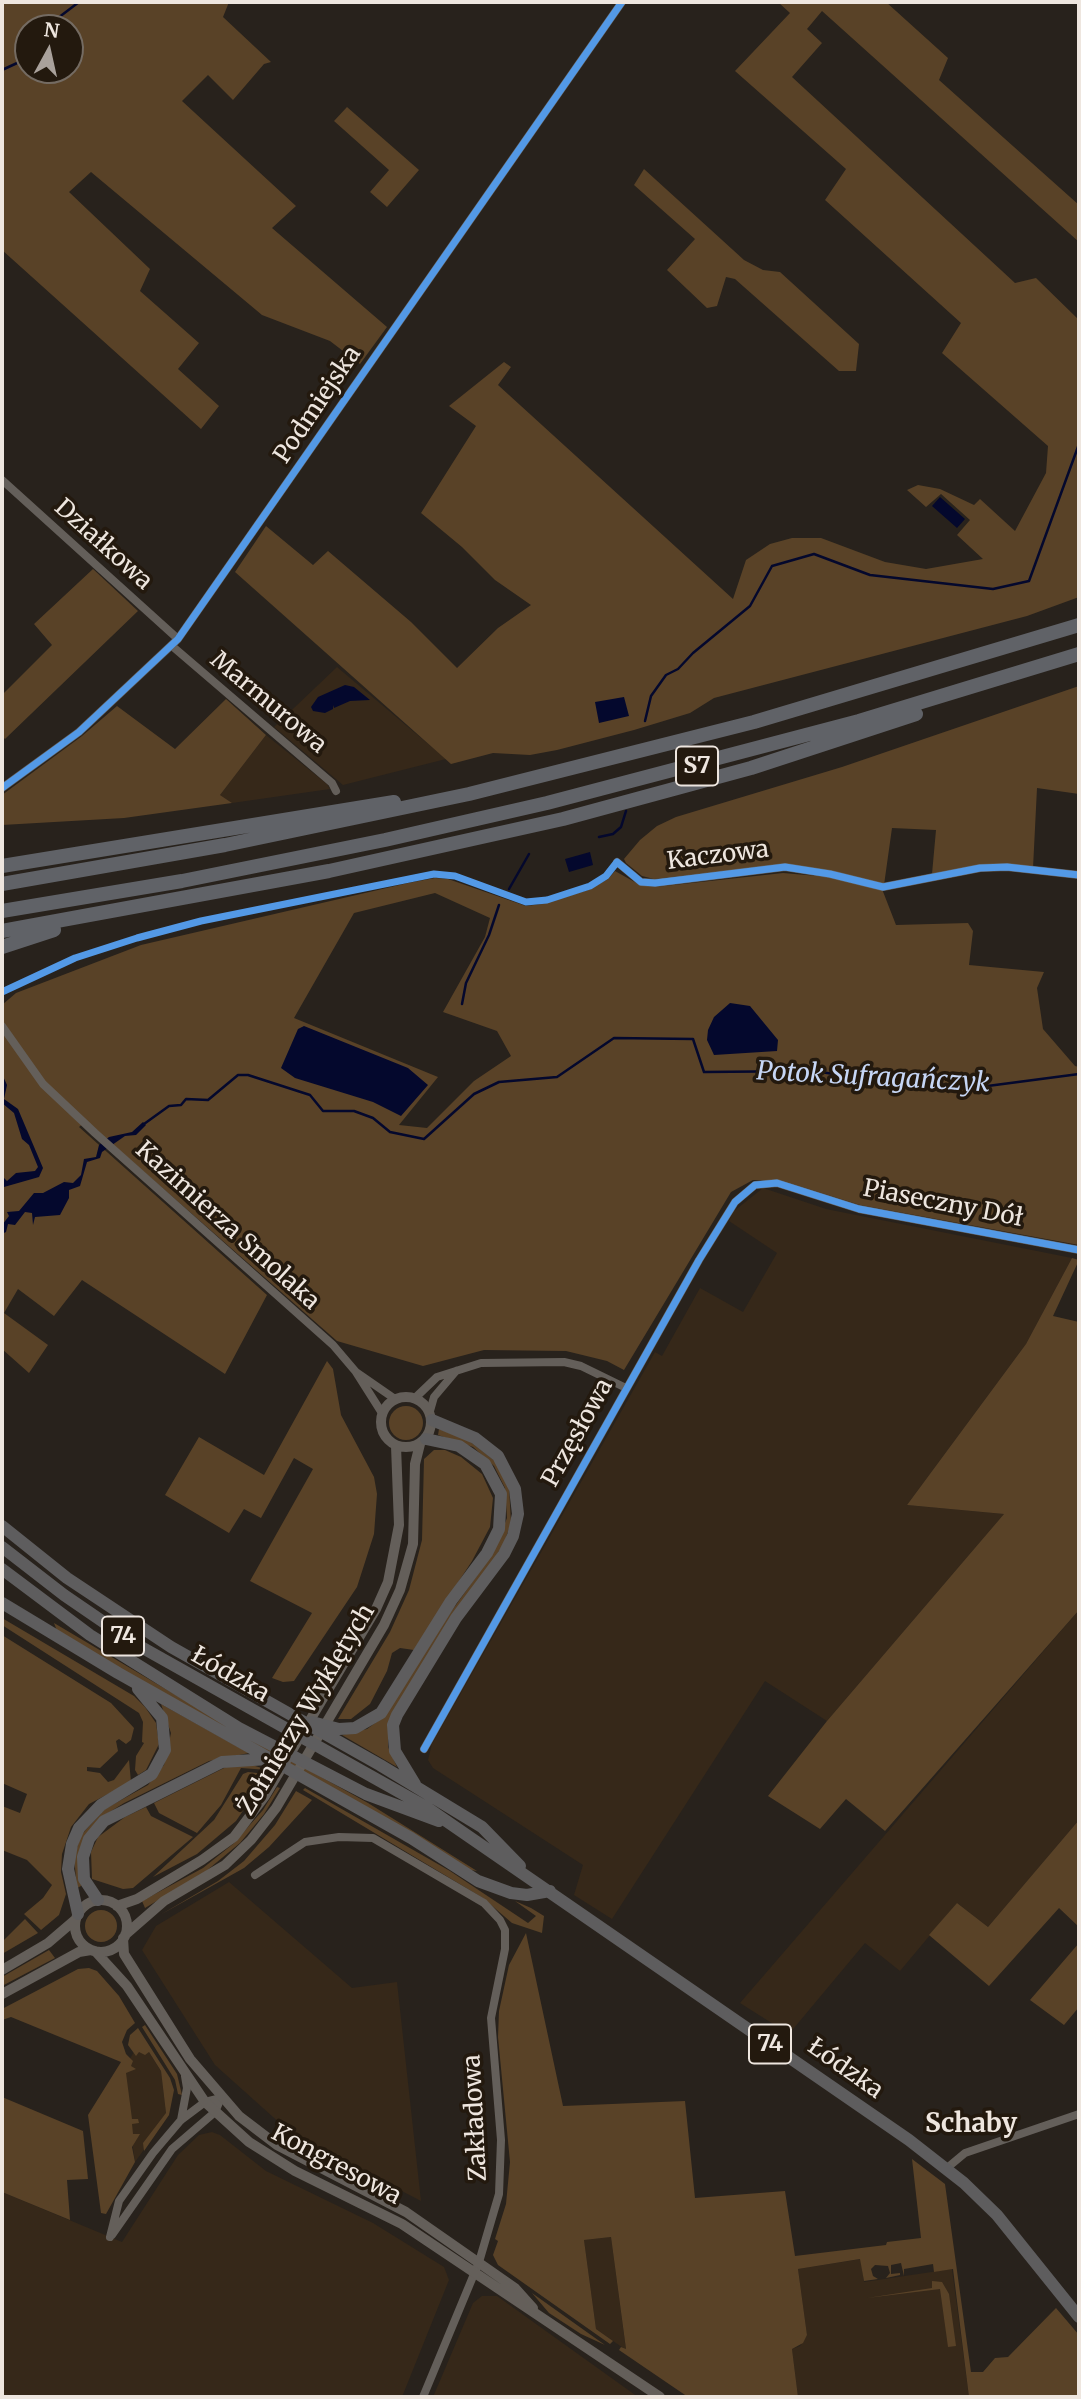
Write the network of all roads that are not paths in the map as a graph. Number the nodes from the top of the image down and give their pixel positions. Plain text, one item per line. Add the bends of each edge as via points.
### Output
1 (622, 2) edge
2 (2, 480) edge
3 (1079, 625) edge
4 (178, 639) junction
5 (172, 646) junction
6 (1079, 654) edge
7 (1005, 678) junction
8 (2, 788) edge
9 (336, 791) dead end
10 (469, 794) junction
11 (617, 862) dead end
12 (2, 866) edge
13 (1079, 875) edge
14 (2, 884) edge
15 (2, 911) edge
16 (109, 912) junction
17 (2, 931) edge
18 (2, 947) edge
19 (2, 1026) edge
20 (800, 1189) joint
21 (1079, 1250) edge
22 (458, 1369) junction
23 (356, 1372) junction
24 (626, 1388) junction
25 (415, 1398) junction
26 (395, 1399) junction
27 (382, 1413) junction
28 (431, 1415) junction
29 (423, 1442) junction
30 (396, 1446) junction
31 (2, 1526) edge
32 (2, 1546) edge
33 (2, 1569) edge
34 (2, 1603) edge
35 (432, 1643) junction
36 (416, 1670) junction
37 (118, 1673) junction
38 (298, 1720) junction
39 (424, 1749) dead end
40 (273, 1759) junction
41 (418, 1787) junction
42 (448, 1824) junction
43 (255, 1875) dead end
44 (532, 1880) junction
45 (550, 1891) junction
46 (98, 1900) junction
47 (117, 1906) junction
48 (77, 1917) junction
49 (124, 1936) junction
50 (93, 1950) junction
51 (2, 1970) edge
52 (2, 1994) edge
53 (185, 2076) junction
54 (221, 2098) junction
55 (205, 2102) junction
56 (215, 2112) junction
57 (1079, 2114) edge
58 (181, 2120) junction
59 (947, 2168) junction
60 (479, 2262) junction
61 (475, 2273) junction
62 (538, 2314) junction
63 (1079, 2317) edge
64 (423, 2397) edge
65 (660, 2397) edge

1 - 4 street, Podmiejska
2 - 4 street, Działkowa
3 - 10 highway, S7 via 766,719
4 - 5 street, Podmiejska
5 - 8 street, Podmiejska via 79,732
5 - 9 street, Marmurowa
6 - 7 highway, S7
7 - 15 highway, S7 via 547,803 196,878
7 - 16 highway via 892,722 751,768 597,810 329,871
10 - 12 highway via 349,807
10 - 14 highway, S7 via 225,845
11 - 13 street, Kaczowa via 641,882 655,883 785,867 884,887 980,868
16 - 17 highway
16 - 18 highway
19 - 23 street, Kazimierza Smolaka via 44,1084 333,1345
20 - 21 street, Piaseczny Dół via 859,1209
20 - 24 street, Przęsłowa via 777,1183 755,1185 735,1202
22 - 24 street, Przęsłowa via 481,1363 564,1362
22 - 25 street, Przęsłowa via 437,1377
22 - 28 street via 434,1397
23 - 26 street, Kazimierza Smolaka
23 - 27 street, Kazimierza Smolaka
24 - 39 street, Przęsłowa
25 - 26 street
25 - 28 street
26 - 27 street
27 - 30 street via 381,1429
28 - 29 street
28 - 35 main road via 498,1456 515,1489 518,1514 504,1554
29 - 30 street
29 - 35 main road via 452,1443 481,1459 496,1479 502,1508 499,1529 487,1553
29 - 49 street, Żołnierzy Wyklętych via 415,1464 414,1530 406,1574 393,1607 278,1803 231,1860 164,1901
30 - 47 street, Żołnierzy Wyklętych via 400,1513 392,1568 376,1609 265,1796 234,1837 137,1899
31 - 38 main road, 74 via 121,1615
32 - 42 main road, Łódzka / 74 via 134,1643 419,1803
33 - 42 main road, Łódzka / 74 via 90,1635 239,1728 366,1794
34 - 37 main road
35 - 36 main road
36 - 38 main road via 367,1724 339,1729
36 - 41 main road via 393,1736 400,1762
37 - 40 main road
37 - 48 main road via 162,1718 164,1750 152,1774 89,1815 72,1844 68,1869
38 - 41 main road, 74
40 - 45 main road via 478,1881 511,1893
40 - 46 main road via 222,1762 120,1811 99,1826 83,1857 84,1879
41 - 44 main road via 491,1833
42 - 44 main road, Łódzka / 74
43 - 60 street, Zakładowa via 305,1842 373,1838 484,1903 503,1925 505,1949 491,2033 502,2171 494,2217
44 - 45 main road, Łódzka / 74
45 - 59 main road, Łódzka / 74
46 - 47 street
46 - 48 street via 88,1903
47 - 49 street via 125,1917
48 - 50 street via 79,1939
48 - 51 street via 48,1943
49 - 50 street via 112,1949
49 - 54 street, Kongresowa via 124,1954
50 - 52 street via 79,1952
50 - 53 street, Kongresowa via 127,1986
53 - 55 street, Kongresowa
53 - 58 street
54 - 55 street
54 - 56 street
54 - 60 street, Kongresowa via 277,2145 406,2212
55 - 56 street, Kongresowa
55 - 58 street
56 - 58 street via 172,2149 110,2237 120,2199
56 - 61 street, Kongresowa via 277,2161 393,2218
57 - 59 street via 965,2153
59 - 63 main road, Łódzka / 74 via 1014,2233
60 - 61 street, Zakładowa
60 - 62 street, Kongresowa via 515,2288
61 - 62 street, Kongresowa
61 - 64 street, Zakładowa
62 - 65 street, Kongresowa

